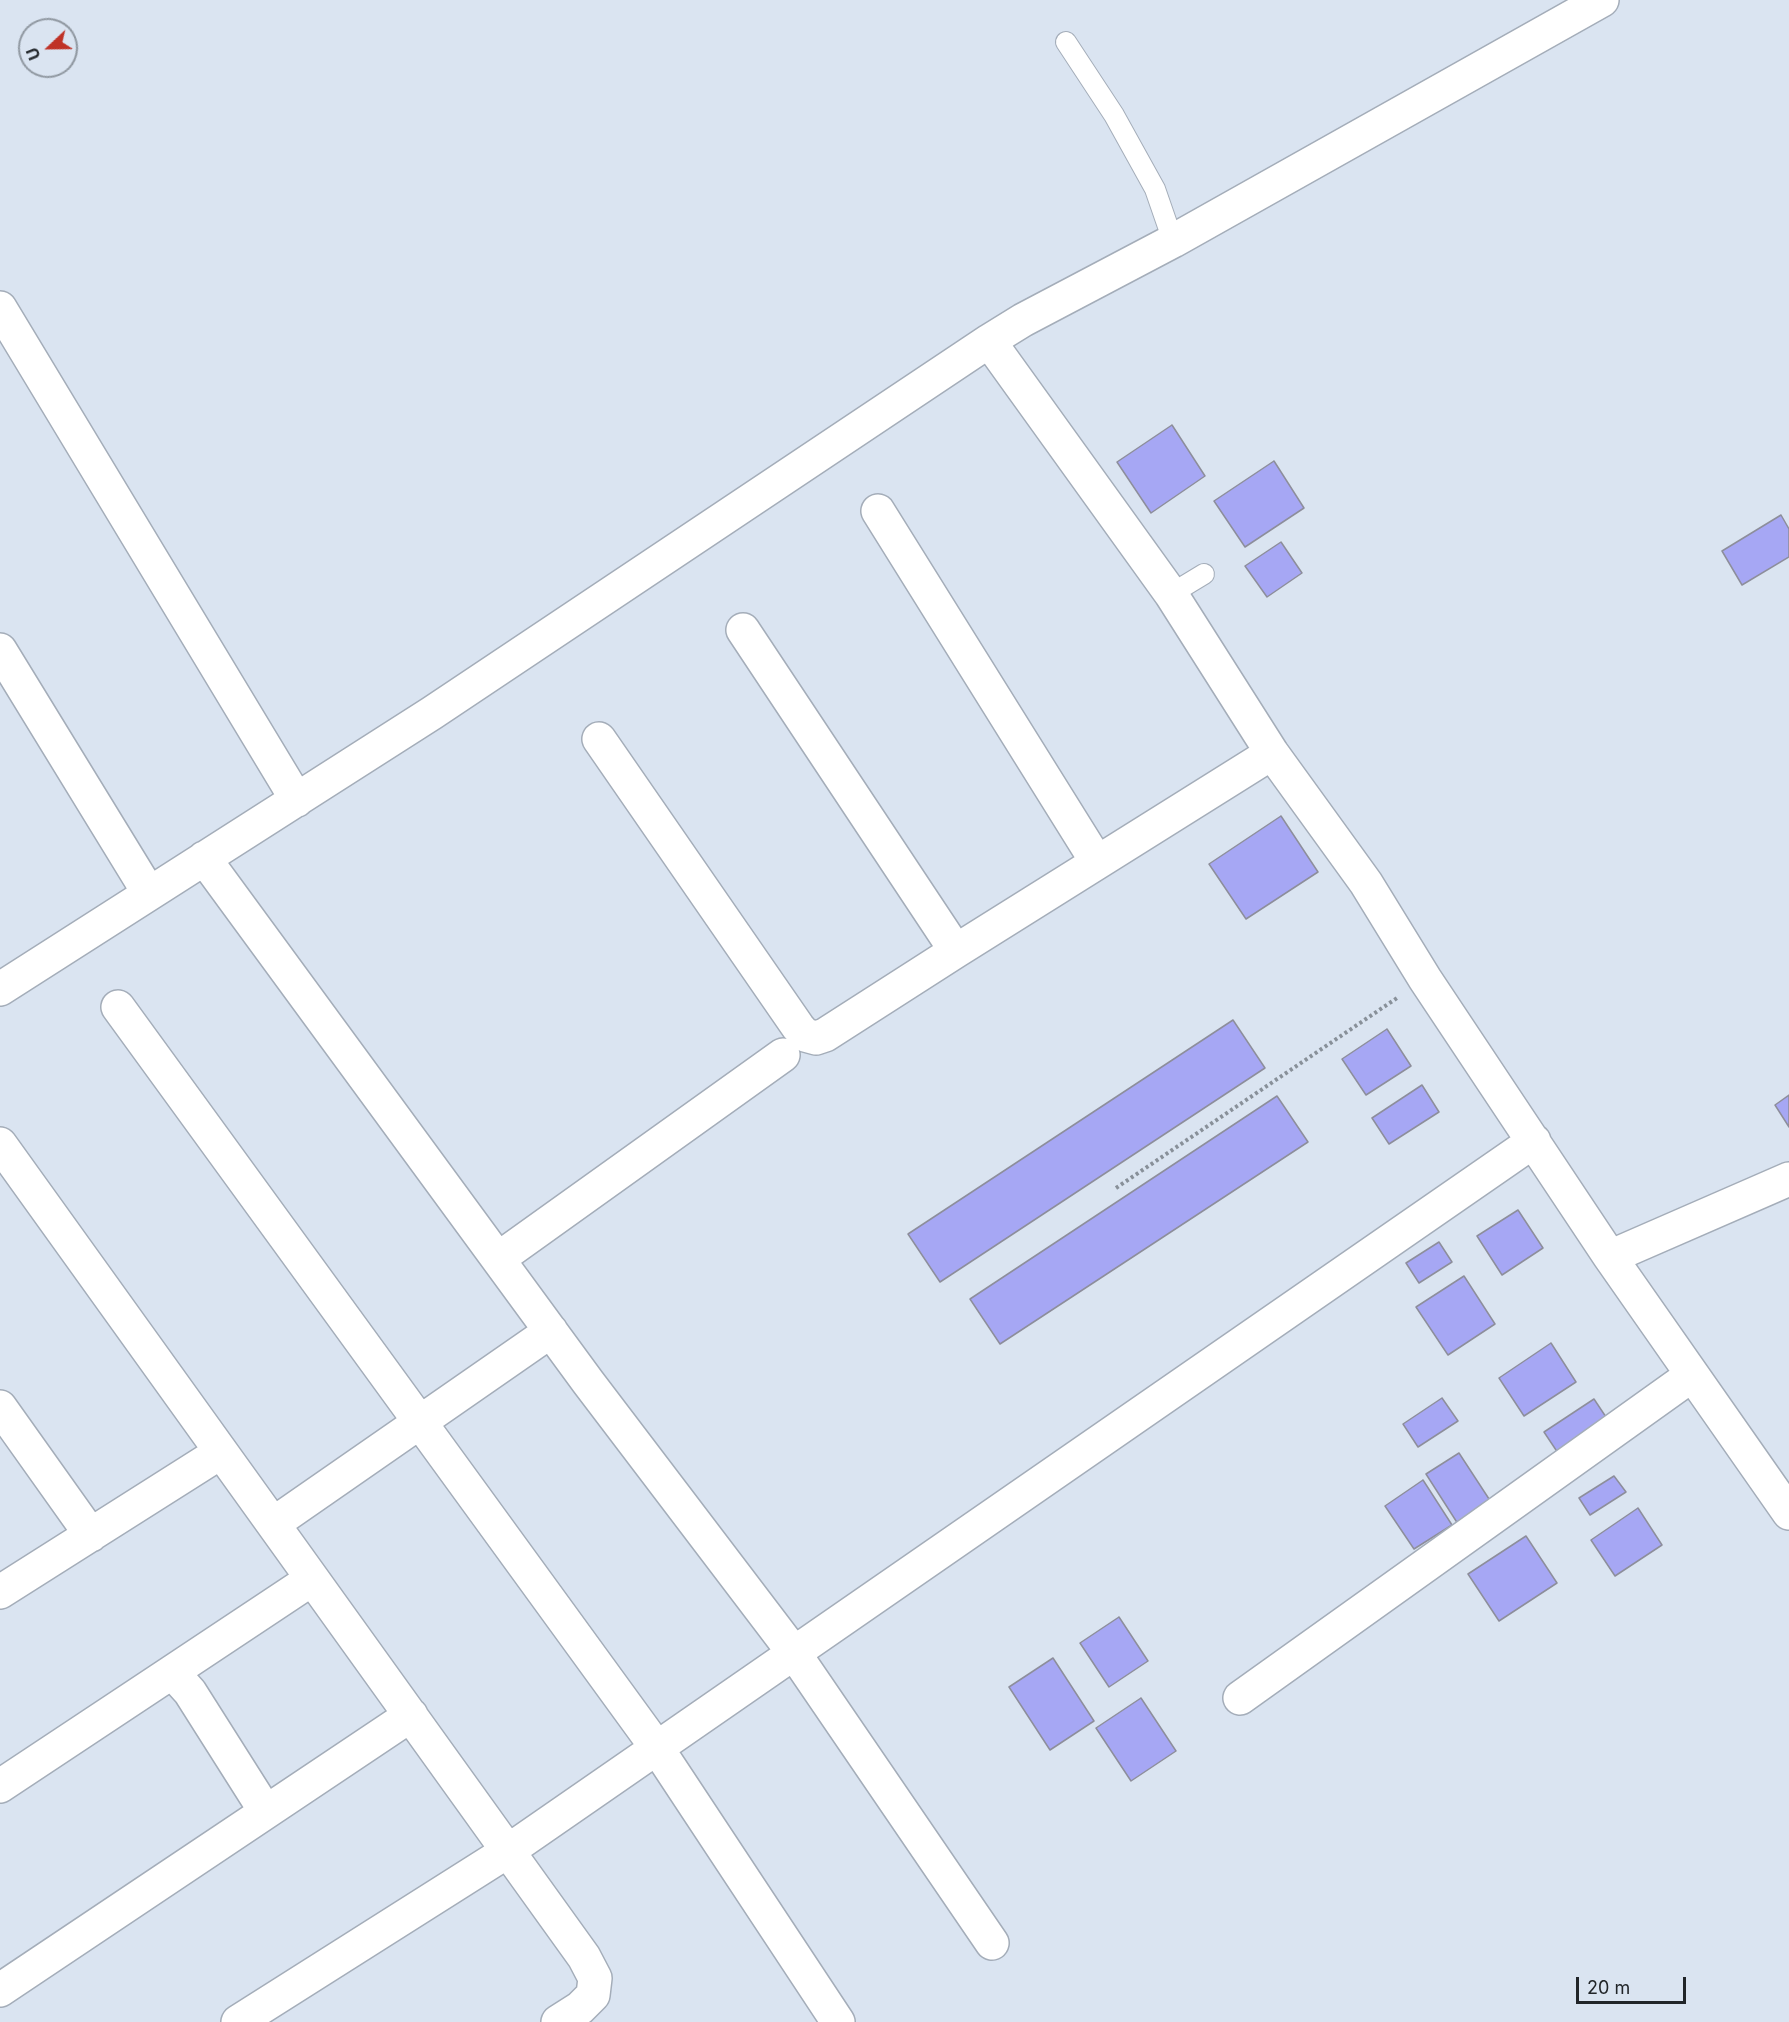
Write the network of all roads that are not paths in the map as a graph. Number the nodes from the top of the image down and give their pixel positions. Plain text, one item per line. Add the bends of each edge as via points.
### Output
1 (1602, 0) edge
2 (1066, 42) dead end
3 (1173, 241) junction
4 (0, 308) edge
5 (989, 341) junction
6 (878, 511) dead end
7 (1204, 574) dead end
8 (1171, 594) junction
9 (742, 630) dead end
10 (0, 650) edge
11 (599, 739) dead end
12 (1272, 753) junction
13 (297, 800) junction
14 (204, 858) junction
15 (1097, 862) junction
16 (149, 894) junction
17 (956, 951) junction
18 (0, 988) edge
19 (118, 1006) dead end
20 (783, 1055) dead end
21 (1534, 1141) junction
22 (0, 1144) edge
23 (1789, 1179) edge
24 (1610, 1257) junction
25 (498, 1259) junction
26 (551, 1331) junction
27 (1692, 1375) junction
28 (0, 1407) edge
29 (420, 1422) junction
30 (221, 1452) junction
31 (1789, 1513) edge
32 (273, 1524) junction
33 (91, 1535) junction
34 (312, 1579) junction
35 (0, 1592) edge
36 (794, 1653) junction
37 (172, 1672) junction
38 (1240, 1698) dead end
39 (411, 1715) junction
40 (657, 1748) junction
41 (0, 1786) edge
42 (266, 1812) junction
43 (508, 1851) junction
44 (992, 1942) dead end
45 (0, 1990) edge
46 (238, 2022) edge
47 (558, 2022) edge
48 (838, 2022) edge

1 - 3 street
2 - 3 lane via 1114,115 1155,189
3 - 5 street
4 - 13 street
5 - 8 street
5 - 13 street
6 - 15 street
7 - 8 lane
8 - 12 street
9 - 17 street
10 - 16 street
11 - 17 street via 806,1035 825,1035
12 - 15 street
12 - 21 street via 1366,883
13 - 14 street
14 - 16 street
14 - 25 street
15 - 17 street
16 - 18 street
19 - 29 street
20 - 25 street
21 - 24 street
21 - 36 street
22 - 30 street
23 - 24 street
24 - 27 street
25 - 26 street
26 - 29 street
26 - 36 street
27 - 31 street
27 - 38 street
28 - 33 street
29 - 32 street
29 - 40 street
30 - 32 street
30 - 33 street
32 - 34 street
33 - 35 street
34 - 37 street
34 - 39 street
36 - 40 street
36 - 44 street
37 - 41 street
37 - 42 street via 190,1692
39 - 42 street
39 - 43 street
40 - 43 street
40 - 48 street
42 - 45 street
43 - 46 street
43 - 47 street via 595,1978 593,1995

